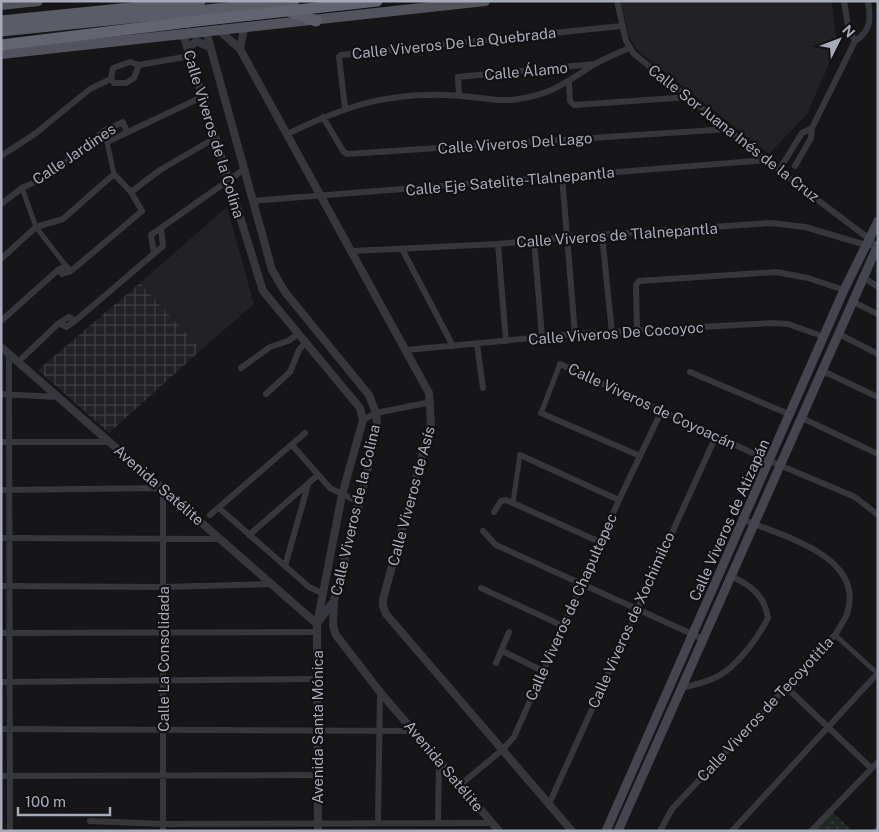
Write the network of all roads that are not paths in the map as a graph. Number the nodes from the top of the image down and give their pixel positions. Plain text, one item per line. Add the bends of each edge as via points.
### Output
1 (38, 1) edge
2 (200, 1) edge
3 (294, 1) edge
4 (376, 1) edge
5 (485, 1) edge
6 (617, 1) edge
7 (844, 1) edge
8 (868, 1) edge
9 (267, 4) junction
10 (1, 5) edge
11 (316, 20) junction
12 (1, 21) edge
13 (621, 26) junction
14 (244, 29) junction
15 (1, 31) edge
16 (206, 31) junction
17 (220, 31) junction
18 (183, 34) junction
19 (855, 41) junction
20 (1, 46) edge
21 (210, 48) junction
22 (629, 48) junction
23 (240, 49) junction
24 (189, 53) junction
25 (1, 54) edge
26 (595, 64) junction
27 (139, 65) junction
28 (113, 80) junction
29 (569, 83) junction
30 (459, 95) junction
31 (202, 97) junction
32 (690, 97) junction
33 (345, 108) junction
34 (323, 117) junction
35 (812, 128) junction
36 (729, 129) junction
37 (104, 132) junction
38 (126, 132) junction
39 (287, 134) junction
40 (215, 138) junction
41 (107, 142) junction
42 (1, 156) edge
43 (768, 160) junction
44 (796, 166) dead end
45 (243, 170) junction
46 (779, 170) junction
47 (114, 174) junction
48 (562, 176) junction
49 (228, 180) junction
50 (22, 188) junction
51 (131, 192) junction
52 (320, 196) junction
53 (252, 201) junction
54 (1, 204) edge
55 (878, 221) edge
56 (36, 227) junction
57 (161, 228) junction
58 (602, 235) junction
59 (566, 237) junction
60 (534, 240) junction
61 (868, 242) junction
62 (498, 244) junction
63 (878, 246) edge
64 (402, 248) junction
65 (353, 252) junction
66 (154, 253) junction
67 (1, 259) edge
68 (69, 268) junction
69 (863, 277) junction
70 (878, 287) edge
71 (844, 290) junction
72 (853, 302) junction
73 (878, 314) edge
74 (72, 319) junction
75 (1, 321) edge
76 (59, 323) junction
77 (637, 331) junction
78 (612, 333) junction
79 (298, 334) junction
80 (575, 334) junction
81 (839, 334) junction
82 (542, 337) junction
83 (825, 337) junction
84 (506, 341) junction
85 (306, 342) junction
86 (476, 344) junction
87 (1, 346) edge
88 (453, 346) junction
89 (406, 350) junction
90 (9, 354) junction
91 (878, 354) edge
92 (18, 362) junction
93 (560, 364) joint
94 (240, 368) dead end
95 (345, 368) junction
96 (823, 371) junction
97 (690, 372) dead end
98 (335, 377) junction
99 (483, 388) dead end
100 (1, 394) edge
101 (9, 394) junction
102 (266, 394) dead end
103 (57, 397) junction
104 (878, 397) edge
105 (431, 402) junction
106 (541, 412) joint
107 (662, 412) junction
108 (376, 413) junction
109 (791, 414) junction
110 (802, 418) junction
111 (363, 420) junction
112 (306, 433) dead end
113 (716, 436) junction
114 (1, 442) edge
115 (9, 442) junction
116 (110, 442) junction
117 (292, 445) junction
118 (878, 454) edge
119 (520, 455) joint
120 (640, 456) junction
121 (770, 461) junction
122 (780, 466) junction
123 (350, 468) junction
124 (367, 472) junction
125 (318, 475) junction
126 (308, 484) junction
127 (163, 488) junction
128 (1, 490) edge
129 (10, 490) junction
130 (342, 495) junction
131 (619, 500) junction
132 (359, 502) junction
133 (513, 502) junction
134 (219, 508) junction
135 (494, 512) dead end
136 (210, 515) dead end
137 (878, 515) edge
138 (744, 520) junction
139 (754, 524) junction
140 (483, 531) dead end
141 (249, 535) junction
142 (1, 538) edge
143 (10, 538) junction
144 (163, 538) junction
145 (222, 539) junction
146 (600, 542) junction
147 (286, 566) junction
148 (731, 576) junction
149 (273, 584) junction
150 (581, 585) junction
151 (1, 586) edge
152 (10, 586) junction
153 (163, 587) junction
154 (481, 588) dead end
155 (322, 593) junction
156 (334, 601) junction
157 (636, 609) junction
158 (317, 624) junction
159 (562, 626) junction
160 (317, 632) junction
161 (509, 632) dead end
162 (1, 633) edge
163 (10, 633) junction
164 (163, 634) junction
165 (693, 634) junction
166 (835, 635) junction
167 (703, 639) junction
168 (502, 650) junction
169 (496, 663) dead end
170 (543, 671) junction
171 (878, 673) edge
172 (316, 679) junction
173 (163, 681) junction
174 (1, 682) edge
175 (10, 682) junction
176 (682, 688) junction
177 (786, 688) junction
178 (380, 692) junction
179 (829, 728) junction
180 (1, 729) edge
181 (10, 729) junction
182 (162, 729) junction
183 (317, 730) junction
184 (380, 731) junction
185 (414, 731) junction
186 (502, 750) junction
187 (439, 761) junction
188 (878, 762) edge
189 (871, 768) junction
190 (317, 775) junction
191 (1, 776) edge
192 (10, 776) junction
193 (162, 777) junction
194 (460, 785) junction
195 (549, 804) junction
196 (90, 821) dead end
197 (378, 823) junction
198 (438, 823) junction
199 (492, 823) junction
200 (163, 827) edge
201 (318, 827) edge
202 (10, 831) edge
203 (498, 831) edge
204 (572, 831) edge
205 (606, 831) edge
206 (618, 831) edge
207 (660, 831) edge
208 (732, 831) edge
209 (811, 831) edge

1 - 10 main road
2 - 12 highway
3 - 9 highway
4 - 20 highway, bridge
5 - 11 main road
6 - 13 street
7 - 19 street via 848,26
8 - 19 street via 871,20 862,36
9 - 11 highway
9 - 15 highway
11 - 14 main road
13 - 22 street
13 - 33 street, Calle Viveros De La Quebrada via 341,55
14 - 17 main road
14 - 23 street
16 - 17 main road
16 - 18 main road
16 - 21 street, Calle Viveros de la Colina
17 - 23 street, Calle Viveros de Asís
18 - 24 street, Calle Viveros de la Colina
18 - 25 main road
19 - 35 street
21 - 24 street via 196,41
21 - 45 street, Calle Viveros de la Colina
22 - 26 street
22 - 32 street, Calle Sor Juana Inés de la Cruz
23 - 39 street, Calle Viveros de Asís
24 - 27 street
24 - 31 street, Calle Viveros de la Colina
26 - 29 street
26 - 30 street, Calle Álamo via 458,77
27 - 28 street via 134,78 126,83
27 - 28 street via 130,62 113,68
28 - 42 street via 90,90 36,134
29 - 30 street via 544,94 518,99 494,100
29 - 32 street via 570,101 574,105
30 - 33 street via 394,96
31 - 38 street, Calle Jardines
31 - 40 street, Calle Viveros de la Colina
32 - 36 street, Calle Sor Juana Inés de la Cruz
33 - 34 street
34 - 36 street, Calle Viveros Del Lago via 347,154
34 - 39 street
35 - 44 street via 811,138
35 - 46 street via 802,133
36 - 43 street, Calle Sor Juana Inés de la Cruz
37 - 38 street, Calle Jardines via 123,122
37 - 41 street
37 - 50 street, Calle Jardines via 50,175
38 - 41 street, Calle Jardines
39 - 52 street, Calle Viveros de Asís
40 - 49 street, Calle Viveros de la Colina
40 - 51 street via 160,170
41 - 47 street
43 - 46 street, Calle Sor Juana Inés de la Cruz
43 - 48 street, Calle Eje Satelite-Tlalnepantla
45 - 49 street
45 - 53 street, Calle Viveros de la Colina
46 - 61 street, Calle Sor Juana Inés de la Cruz
47 - 51 street
47 - 56 street via 63,219
48 - 52 street, Calle Eje Satelite-Tlalnepantla
48 - 59 street
49 - 57 street
49 - 79 street, Calle Viveros de la Colina via 263,291
50 - 54 street, Calle Jardines
50 - 56 street
51 - 68 street via 142,211
52 - 53 street, Calle Eje Satelite-Tlalnepantla
52 - 65 street, Calle Viveros de Asís
53 - 95 street, Calle Viveros de la Colina via 278,282
55 - 61 main road, Calle Viveros de Atizapán
56 - 67 street
56 - 68 street
57 - 66 street via 152,235
57 - 66 street via 163,246
58 - 59 street, Calle Viveros de Tlalnepantla
58 - 61 street, Calle Viveros de Tlalnepantla via 788,224
58 - 78 street
59 - 60 street, Calle Viveros de Tlalnepantla
59 - 80 street
60 - 62 street, Calle Viveros de Tlalnepantla
60 - 82 street
61 - 63 street, Calle Viveros de Tlalnepantla
61 - 71 main road, Calle Viveros de Atizapán
62 - 64 street, Calle Viveros de Tlalnepantla
62 - 84 street
63 - 69 main road, Calle Viveros de Atizapán
64 - 65 street, Calle Viveros de Tlalnepantla
64 - 88 street
65 - 89 street, Calle Viveros de Asís
66 - 74 street
68 - 75 street
69 - 70 street
69 - 72 main road, Calle Viveros de Atizapán
71 - 77 street via 776,272 639,281 636,285
71 - 83 main road, Calle Viveros de Atizapán
72 - 73 street
72 - 81 main road, Calle Viveros de Atizapán
74 - 76 street
74 - 76 street via 66,327
76 - 92 street
77 - 78 street, Calle Viveros De Cocoyoc
77 - 83 street, Calle Viveros De Cocoyoc via 772,323 788,324
78 - 80 street, Calle Viveros De Cocoyoc
79 - 85 street, Calle Viveros de la Colina
79 - 94 street via 270,347
80 - 82 street, Calle Viveros De Cocoyoc
81 - 91 street
81 - 96 main road, Calle Viveros de Atizapán
82 - 84 street, Calle Viveros De Cocoyoc
83 - 109 main road, Calle Viveros de Atizapán
84 - 86 street, Calle Viveros De Cocoyoc
85 - 98 street, Calle Viveros de la Colina
85 - 102 street via 290,372
86 - 88 street, Calle Viveros De Cocoyoc
86 - 99 street
87 - 90 street, Avenida Satélite
88 - 89 street, Calle Viveros De Cocoyoc
89 - 105 street, Calle Viveros de Asís via 426,384
90 - 92 street, Avenida Satélite
90 - 101 street
92 - 103 street, Avenida Satélite
93 - 106 street
93 - 107 street, Calle Viveros de Coyoacán
95 - 98 street
95 - 108 street, Calle Viveros de la Colina via 368,395
96 - 104 street
96 - 110 main road, Calle Viveros de Atizapán
97 - 109 street
98 - 111 street, Calle Viveros de la Colina via 360,408
100 - 101 street
101 - 103 street
101 - 115 street
103 - 116 street, Avenida Satélite
105 - 108 street
105 - 186 street, Calle Viveros de Asís via 431,424 383,606 386,614
106 - 120 street
107 - 113 street, Calle Viveros de Coyoacán
107 - 120 street, Calle Viveros de Chapultepec
108 - 111 street
108 - 124 street, Calle Viveros de la Colina
109 - 121 main road, Calle Viveros de Atizapán
110 - 118 street
110 - 122 main road, Calle Viveros de Atizapán
111 - 123 street, Calle Viveros de la Colina
112 - 117 street
113 - 121 street, Calle Viveros de Coyoacán
113 - 157 street, Calle Viveros de Xochimilco
114 - 115 street
115 - 116 street
115 - 129 street
116 - 127 street, Avenida Satélite
117 - 125 street
117 - 134 street
119 - 131 street
119 - 133 street
120 - 131 street, Calle Viveros de Chapultepec
121 - 122 street, Calle Viveros de Coyoacán
121 - 138 main road, Calle Viveros de Atizapán
122 - 137 street, Calle Viveros de Coyoacán via 854,497
122 - 139 main road, Calle Viveros de Atizapán
123 - 124 street
123 - 130 street, Calle Viveros de la Colina
124 - 132 street, Calle Viveros de la Colina
125 - 126 street
125 - 130 street
126 - 141 street
126 - 147 street
127 - 129 street
127 - 144 street, Calle La Consolidada
127 - 145 street, Avenida Satélite
128 - 129 street
129 - 143 street
130 - 132 street
130 - 155 street, Calle Viveros de la Colina
131 - 146 street, Calle Viveros de Chapultepec
132 - 156 street, Calle Viveros de la Colina
133 - 135 street via 500,501
133 - 146 street
134 - 136 street
134 - 141 street
138 - 139 street, Calle Viveros de Tecoyotitla
138 - 165 main road, Calle Viveros de Atizapán
139 - 148 main road, Calle Viveros de Atizapán
139 - 166 street, Calle Viveros de Tecoyotitla via 818,550 835,563 848,590 849,602
140 - 150 street via 496,545
141 - 147 street
142 - 143 street
143 - 144 street
143 - 152 street
144 - 145 street
144 - 153 street, Calle La Consolidada
145 - 149 street, Avenida Satélite
146 - 150 street, Calle Viveros de Chapultepec
147 - 155 street via 309,587
148 - 167 main road, Calle Viveros de Atizapán
148 - 176 street via 760,594 768,618 751,645 723,673
149 - 153 street
149 - 158 street, Avenida Satélite
150 - 157 street
150 - 159 street, Calle Viveros de Chapultepec
151 - 152 street
152 - 153 street
152 - 163 street
153 - 164 street, Calle La Consolidada
154 - 159 street
155 - 156 street
155 - 158 street, Calle Viveros de la Colina
156 - 158 street, Calle Viveros de la Colina
156 - 178 street, Avenida Satélite via 332,626 336,635
157 - 165 street
157 - 195 street, Calle Viveros de Xochimilco
158 - 160 street, Avenida Santa Mónica
159 - 170 street, Calle Viveros de Chapultepec
160 - 164 street
160 - 172 street, Avenida Santa Mónica
161 - 168 street
162 - 163 street
163 - 164 street
163 - 175 street
164 - 173 street, Calle La Consolidada
165 - 167 street
165 - 205 main road, Calle Viveros de Atizapán
166 - 171 street
166 - 177 street, Calle Viveros de Tecoyotitla
167 - 176 main road, Calle Viveros de Atizapán
168 - 169 street
168 - 170 street
170 - 186 street, Calle Viveros de Chapultepec via 514,737
171 - 179 street
172 - 173 street
172 - 183 street, Avenida Santa Mónica
173 - 175 street
173 - 182 street, Calle La Consolidada
174 - 175 street
175 - 181 street
176 - 206 main road, Calle Viveros de Atizapán
177 - 179 street
177 - 207 street, Calle Viveros de Tecoyotitla via 672,809
178 - 184 street
178 - 185 street, Avenida Satélite
179 - 189 street
179 - 208 street
180 - 181 street
181 - 182 street
181 - 192 street
182 - 183 street
182 - 193 street, Calle La Consolidada
183 - 184 street
183 - 190 street, Avenida Santa Mónica
184 - 185 street
184 - 197 street
185 - 187 street, Avenida Satélite
186 - 194 street, Calle Viveros de Chapultepec
186 - 195 street, Calle Viveros de Asís
187 - 194 street, Avenida Satélite
187 - 198 street
188 - 189 street
189 - 209 street
190 - 193 street
190 - 201 street, Avenida Santa Mónica
191 - 192 street
192 - 193 street
192 - 202 street
193 - 200 street, Calle La Consolidada
194 - 199 street, Avenida Satélite
195 - 204 street, Calle Viveros de Asís
196 - 200 street
197 - 198 street
197 - 201 street
198 - 199 street
199 - 203 street, Avenida Satélite
200 - 201 street

